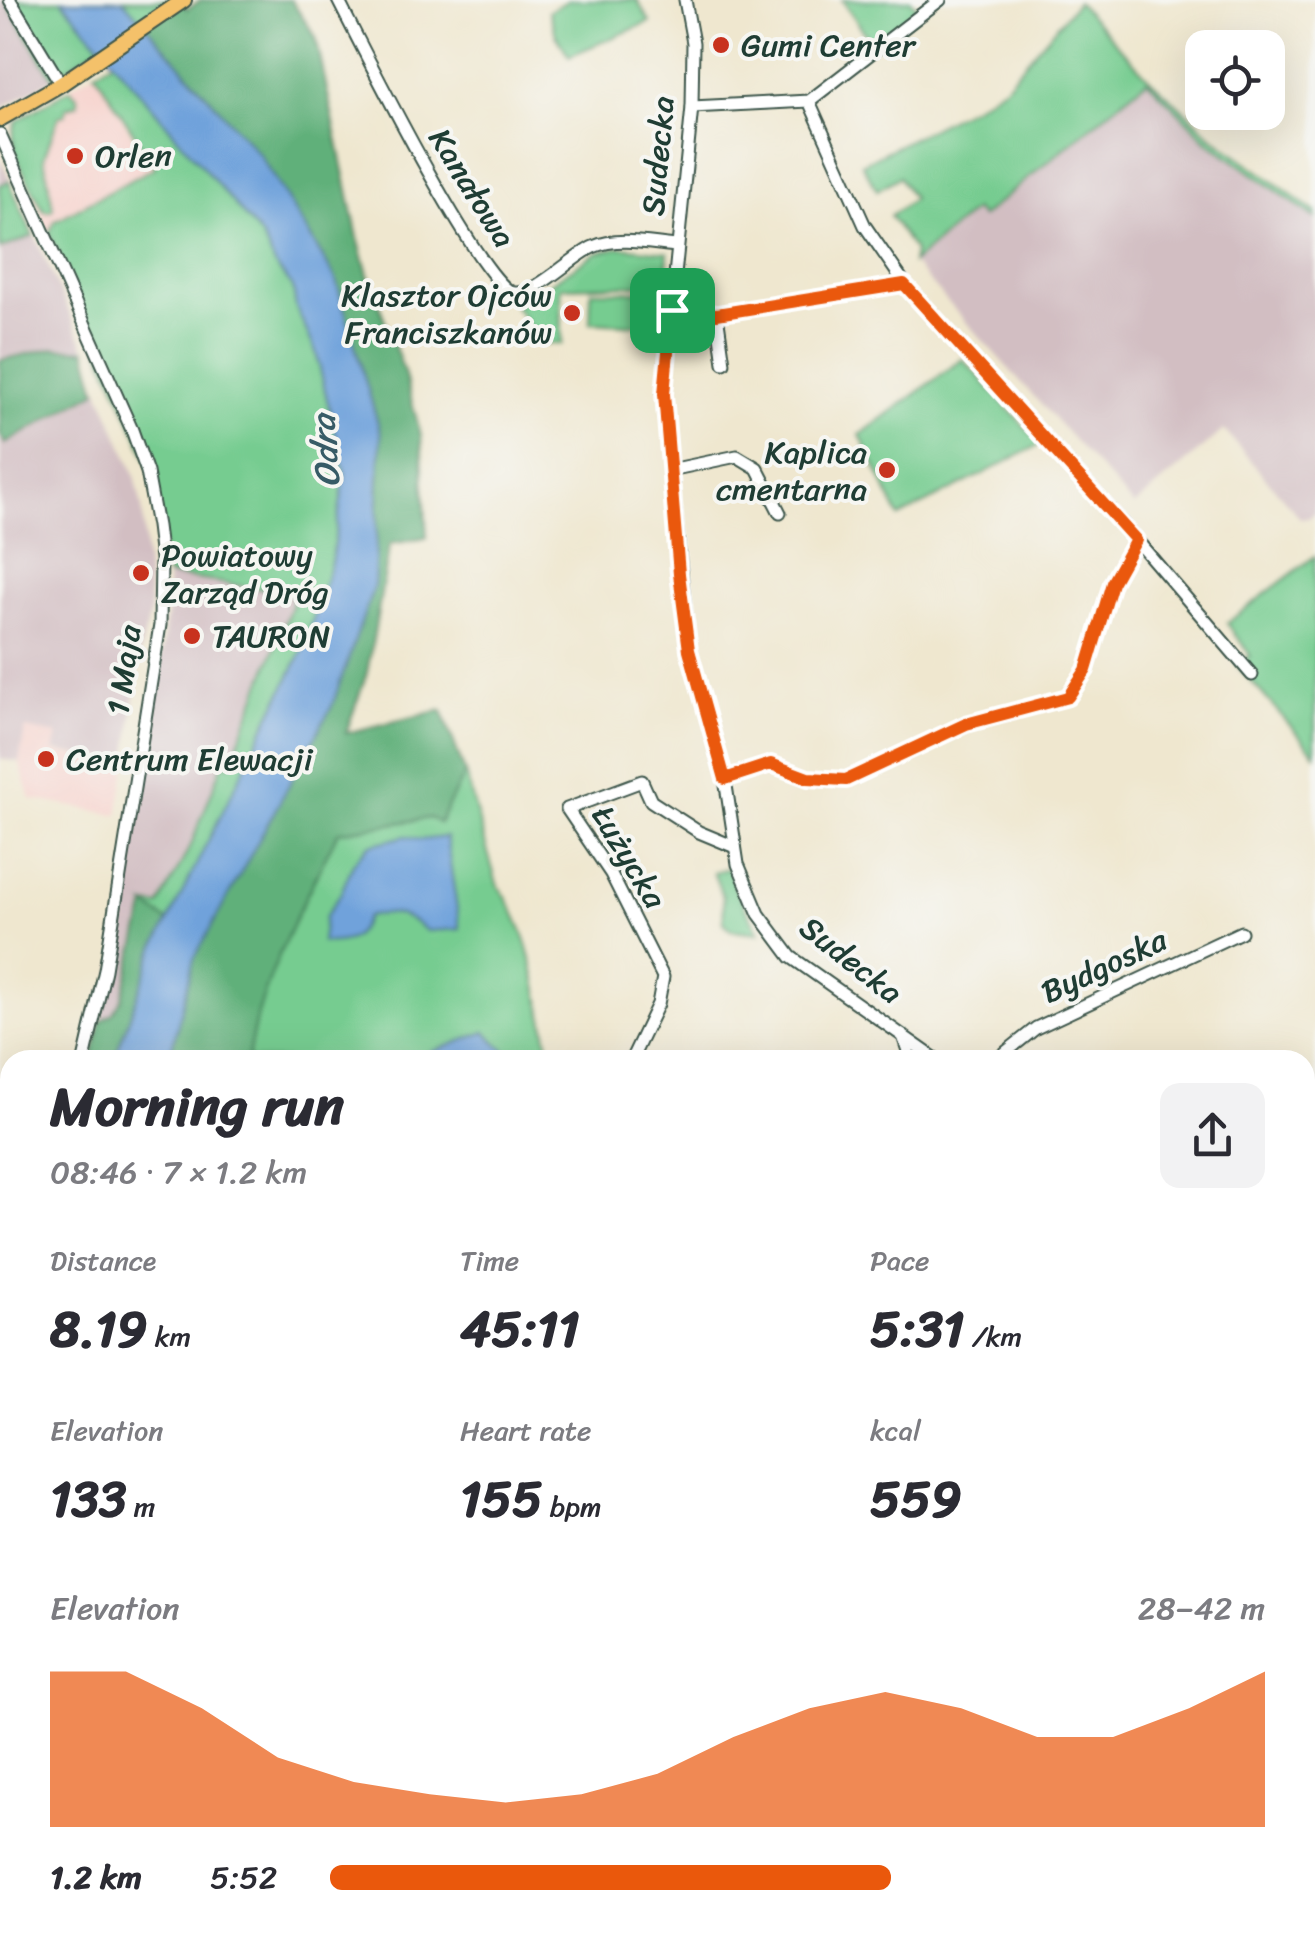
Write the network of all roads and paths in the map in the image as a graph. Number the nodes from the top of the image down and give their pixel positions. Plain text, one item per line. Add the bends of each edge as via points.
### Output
1 (10, 0) edge
2 (184, 0) edge
3 (338, 0) edge
4 (685, 0) edge
5 (940, 0) edge
6 (61, 84) junction
7 (809, 101) junction
8 (692, 107) junction
9 (0, 120) edge
10 (0, 134) edge
11 (677, 246) junction
12 (904, 284) junction
13 (672, 310) junction
14 (717, 314) junction
15 (724, 364) dead end
16 (670, 470) junction
17 (780, 512) dead end
18 (1136, 540) junction
19 (1252, 675) dead end
20 (725, 779) junction
21 (735, 847) junction
22 (1241, 932) dead end
23 (903, 1036) junction
24 (86, 1050) edge
25 (636, 1050) edge
26 (908, 1050) edge
27 (923, 1050) edge
28 (1008, 1050) edge

1 - 6 street
2 - 6 main road
3 - 11 street, Kanałowa via 415,150 510,292 529,289 594,247
4 - 8 street, Sudecka via 694,43
5 - 7 street
6 - 9 main road
7 - 8 street
7 - 12 street via 864,226
8 - 11 street, Sudecka
10 - 24 street, 1 Maja via 132,430 147,472 161,559 160,624 106,970
11 - 13 street, Sudecka
12 - 14 street
12 - 18 street
13 - 14 street
13 - 16 street, Sudecka via 664,394
14 - 15 street
16 - 17 street via 737,456 757,468
16 - 20 street, Sudecka via 689,650
18 - 19 street
18 - 20 street via 1112,583 1086,670 1068,697 966,724 846,780 808,778 771,764
20 - 21 street, Sudecka
21 - 23 street, Sudecka via 759,914 792,957
21 - 25 street, Łużycka via 650,800 642,781 568,809 611,874 663,976
22 - 28 street, Bydgoska via 1036,1028
23 - 26 street
23 - 27 street, Sudecka

